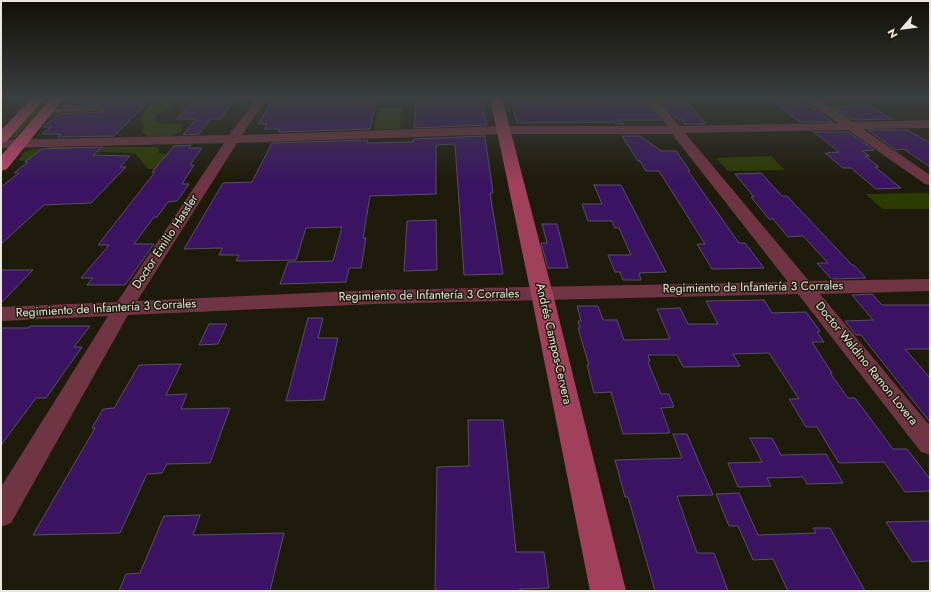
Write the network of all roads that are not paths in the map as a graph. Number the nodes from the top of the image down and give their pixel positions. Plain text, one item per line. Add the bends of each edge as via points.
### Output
1 (13, 126) edge
2 (35, 126) edge
3 (242, 126) edge
4 (504, 126) edge
5 (673, 126) edge
6 (828, 126) edge
7 (851, 126) edge
8 (505, 130) junction
9 (676, 130) junction
10 (1, 139) edge
11 (233, 139) junction
12 (1, 144) edge
13 (19, 144) junction
14 (1, 166) edge
15 (930, 181) edge
16 (930, 285) edge
17 (804, 287) junction
18 (542, 294) junction
19 (122, 309) junction
20 (1, 314) edge
21 (930, 444) edge
22 (1, 513) edge
23 (608, 591) edge

1 - 10 main road
2 - 13 main road
3 - 11 street, Doctor Emilio Hassler
4 - 8 street, Andrés Campos-Cervera
5 - 9 street, Doctor Waldino Ramon Lovera
6 - 9 street
7 - 15 street
8 - 9 street
8 - 11 street
8 - 18 street, Andrés Campos-Cervera
9 - 17 street, Doctor Waldino Ramon Lovera
11 - 13 street
11 - 19 street, Doctor Emilio Hassler
12 - 13 street
13 - 14 main road
16 - 17 street, Regimiento de Infantería 3 Corrales
17 - 18 street, Regimiento de Infantería 3 Corrales
17 - 21 street, Doctor Waldino Ramon Lovera
18 - 19 street, Regimiento de Infantería 3 Corrales via 375,297
18 - 23 street, Andrés Campos-Cervera
19 - 20 street, Regimiento de Infantería 3 Corrales
19 - 22 street, Doctor Emilio Hassler

